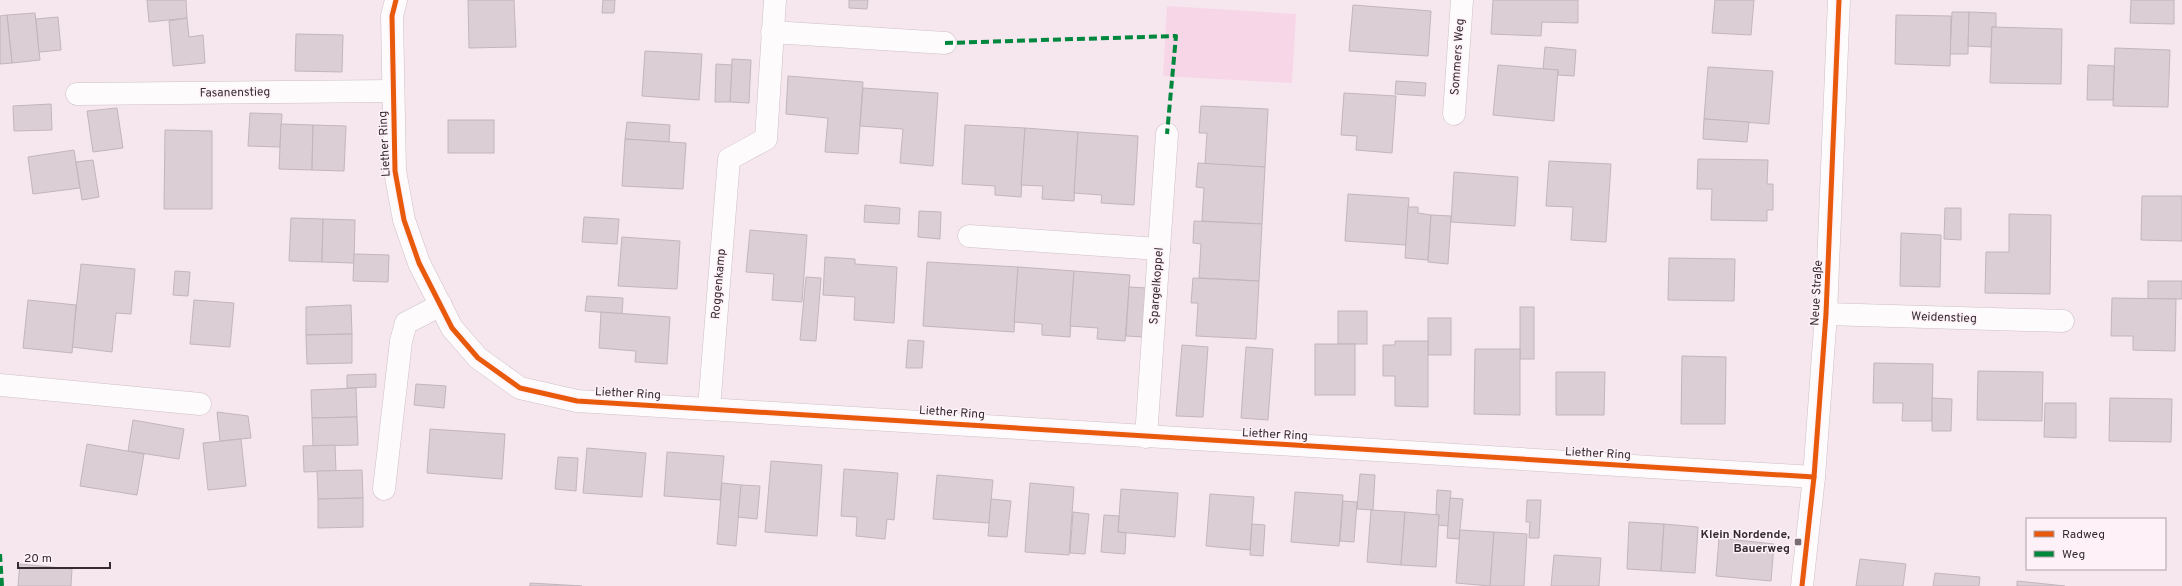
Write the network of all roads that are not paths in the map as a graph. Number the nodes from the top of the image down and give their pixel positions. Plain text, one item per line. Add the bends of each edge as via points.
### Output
1 (396, 0) edge
2 (775, 0) edge
3 (1462, 0) edge
4 (1839, 0) edge
5 (772, 32) junction
6 (945, 43) dead end
7 (393, 91) junction
8 (77, 94) dead end
9 (1454, 114) dead end
10 (1167, 134) dead end
11 (969, 236) dead end
12 (1159, 249) junction
13 (441, 305) junction
14 (1826, 314) junction
15 (2063, 321) dead end
16 (0, 385) edge
17 (200, 404) dead end
18 (709, 408) junction
19 (1146, 437) junction
20 (1814, 477) junction
21 (384, 488) dead end
22 (1802, 586) edge

1 - 7 street, Liether Ring via 392,16
2 - 5 street
3 - 9 street, Sommers Weg
4 - 14 street, Neue Straße
5 - 6 street
5 - 18 street, Roggenkamp via 766,139 729,159
7 - 8 street, Fasanenstieg
7 - 13 street, Liether Ring via 395,171 404,220 419,263
10 - 12 street, Spargelkoppel
11 - 12 street
12 - 19 street, Spargelkoppel
13 - 18 street, Liether Ring via 452,328 478,358 520,388 577,401
13 - 21 street via 406,323 401,341
14 - 15 street, Weidenstieg
14 - 20 street, Neue Straße
16 - 17 street
18 - 19 street, Liether Ring
19 - 20 street, Liether Ring
20 - 22 street, Neue Straße

